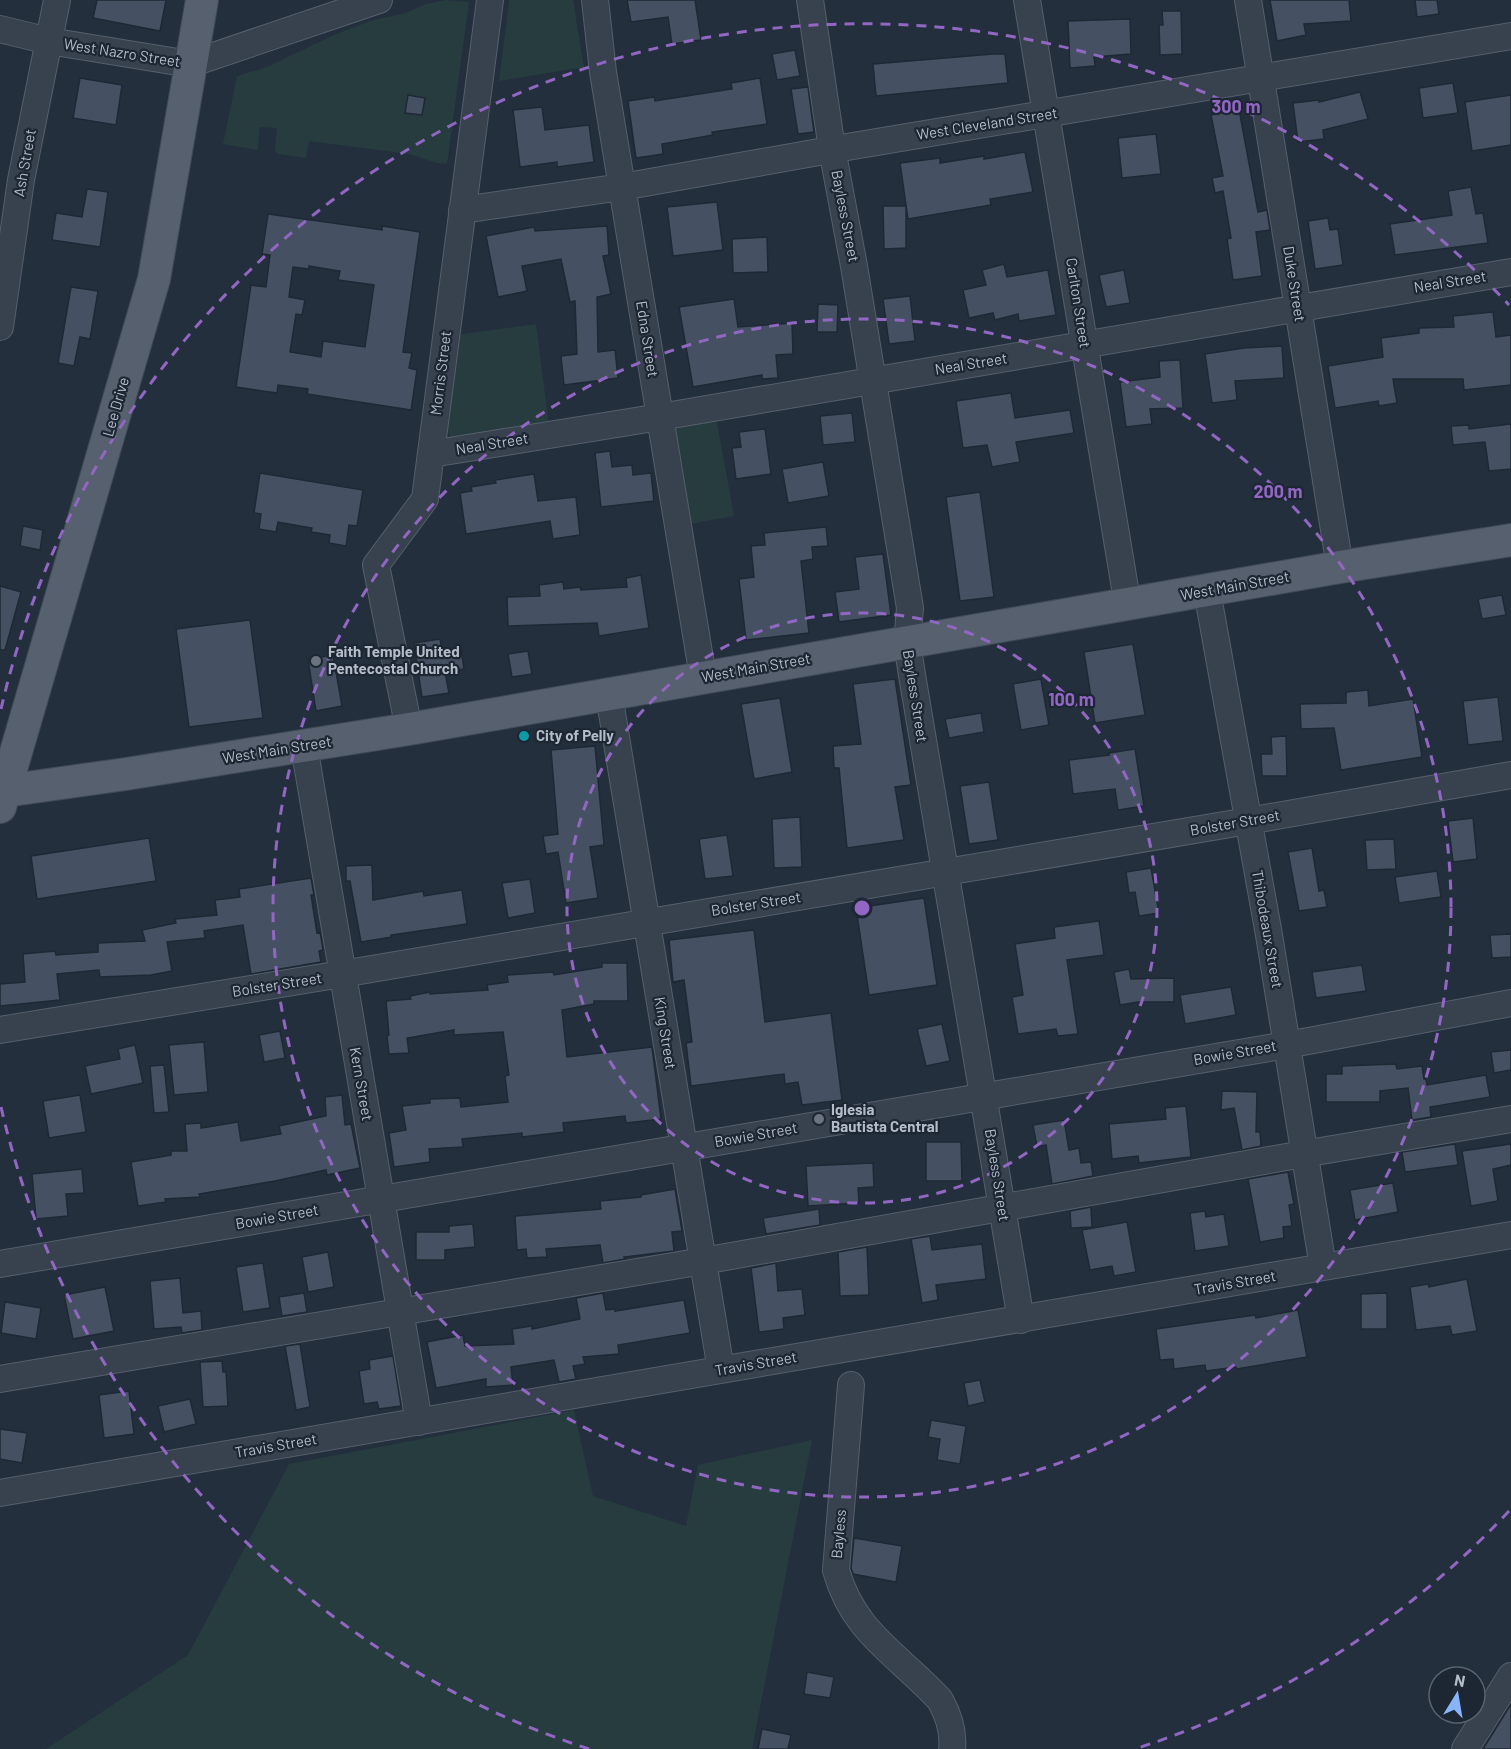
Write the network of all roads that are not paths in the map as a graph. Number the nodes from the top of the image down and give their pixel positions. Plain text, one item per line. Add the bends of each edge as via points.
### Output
1 (57, 0) edge
2 (202, 0) edge
3 (379, 0) edge
4 (490, 0) edge
5 (595, 0) edge
6 (810, 0) edge
7 (1027, 0) edge
8 (1248, 0) edge
9 (0, 29) edge
10 (1511, 36) edge
11 (49, 41) junction
12 (190, 64) junction
13 (1260, 77) junction
14 (1047, 115) junction
15 (832, 149) junction
16 (622, 187) junction
17 (462, 210) junction
18 (1511, 272) edge
19 (1298, 307) junction
20 (0, 327) edge
21 (1085, 345) junction
22 (872, 380) junction
23 (660, 417) junction
24 (431, 454) junction
25 (1511, 540) edge
26 (1340, 567) junction
27 (1207, 591) junction
28 (1128, 606) junction
29 (906, 643) junction
30 (703, 677) junction
31 (609, 695) junction
32 (409, 729) junction
33 (304, 746) junction
34 (1511, 775) edge
35 (2, 796) edge
36 (1248, 821) junction
37 (944, 872) junction
38 (646, 922) junction
39 (342, 974) junction
40 (1511, 1004) edge
41 (0, 1030) edge
42 (1287, 1045) junction
43 (985, 1097) junction
44 (1511, 1119) edge
45 (684, 1148) junction
46 (1303, 1154) junction
47 (381, 1199) junction
48 (1001, 1208) junction
49 (1511, 1235) edge
50 (703, 1261) junction
51 (0, 1264) edge
52 (1323, 1267) junction
53 (400, 1312) junction
54 (1021, 1320) junction
55 (721, 1370) junction
56 (0, 1378) edge
57 (851, 1385) dead end
58 (419, 1422) junction
59 (0, 1493) edge
60 (1511, 1676) edge
61 (952, 1749) edge
62 (1465, 1749) edge

1 - 11 street, Ash Street
2 - 12 main road, Lee Drive
3 - 12 street, West Nazro Street
4 - 17 street, Morris Street
5 - 16 street, Edna Street
6 - 15 street, Bayless Street
7 - 14 street, Carlton Street
8 - 13 street, Duke Street
9 - 11 street, West Nazro Street
10 - 13 street, West Cleveland Street
11 - 12 street, West Nazro Street
11 - 20 street, Ash Street via 21,180
12 - 35 main road, Lee Drive via 154,279
13 - 14 street, West Cleveland Street
13 - 19 street, Duke Street
14 - 15 street, West Cleveland Street
14 - 21 street, Carlton Street
15 - 16 street, West Cleveland Street
15 - 22 street, Bayless Street
16 - 17 street, West Cleveland Street
16 - 23 street, Edna Street
17 - 24 street, Morris Street
18 - 19 street, Neal Street
19 - 21 street, Neal Street
19 - 26 street, Duke Street
21 - 22 street, Neal Street
21 - 28 street, Carlton Street
22 - 23 street, Neal Street
22 - 29 street, Bayless Street via 910,608
23 - 24 street, Neal Street
23 - 30 street, Edna Street
24 - 32 street, Morris Street via 425,499 376,566
25 - 26 main road, West Main Street
26 - 27 main road, West Main Street
27 - 28 main road, West Main Street
27 - 36 street, Thibodeaux Street
28 - 29 main road, West Main Street
29 - 30 main road, West Main Street
29 - 37 street, Bayless Street
30 - 31 main road, West Main Street
31 - 32 main road, West Main Street
31 - 38 street, King Street
32 - 33 main road, West Main Street
33 - 35 main road, West Main Street
33 - 39 street, Kern Street
34 - 36 street, Bolster Street
36 - 37 street, Bolster Street
36 - 42 street, Thibodeaux Street
37 - 38 street, Bolster Street
37 - 43 street, Bayless Street
38 - 39 street, Bolster Street
38 - 45 street, King Street
39 - 41 street, Bolster Street
39 - 47 street, Kern Street
40 - 42 street, Bowie Street
42 - 43 street, Bowie Street
42 - 46 street, Thibodeaux Street
43 - 45 street, Bowie Street
43 - 48 street, Bayless Street
44 - 46 street
45 - 47 street, Bowie Street
45 - 50 street, King Street
46 - 48 street
46 - 52 street, Thibodeaux Street
47 - 51 street, Bowie Street
47 - 53 street, Kern Street
48 - 50 street
48 - 54 street, Bayless Street
49 - 52 street, Travis Street
50 - 53 street
50 - 55 street, King Street
52 - 54 street, Travis Street
53 - 56 street
53 - 58 street, Kern Street
54 - 55 street, Travis Street
55 - 58 street, Travis Street
57 - 61 street, Bayless via 836,1570 858,1620 940,1700 953,1733
58 - 59 street, Travis Street
60 - 62 street

